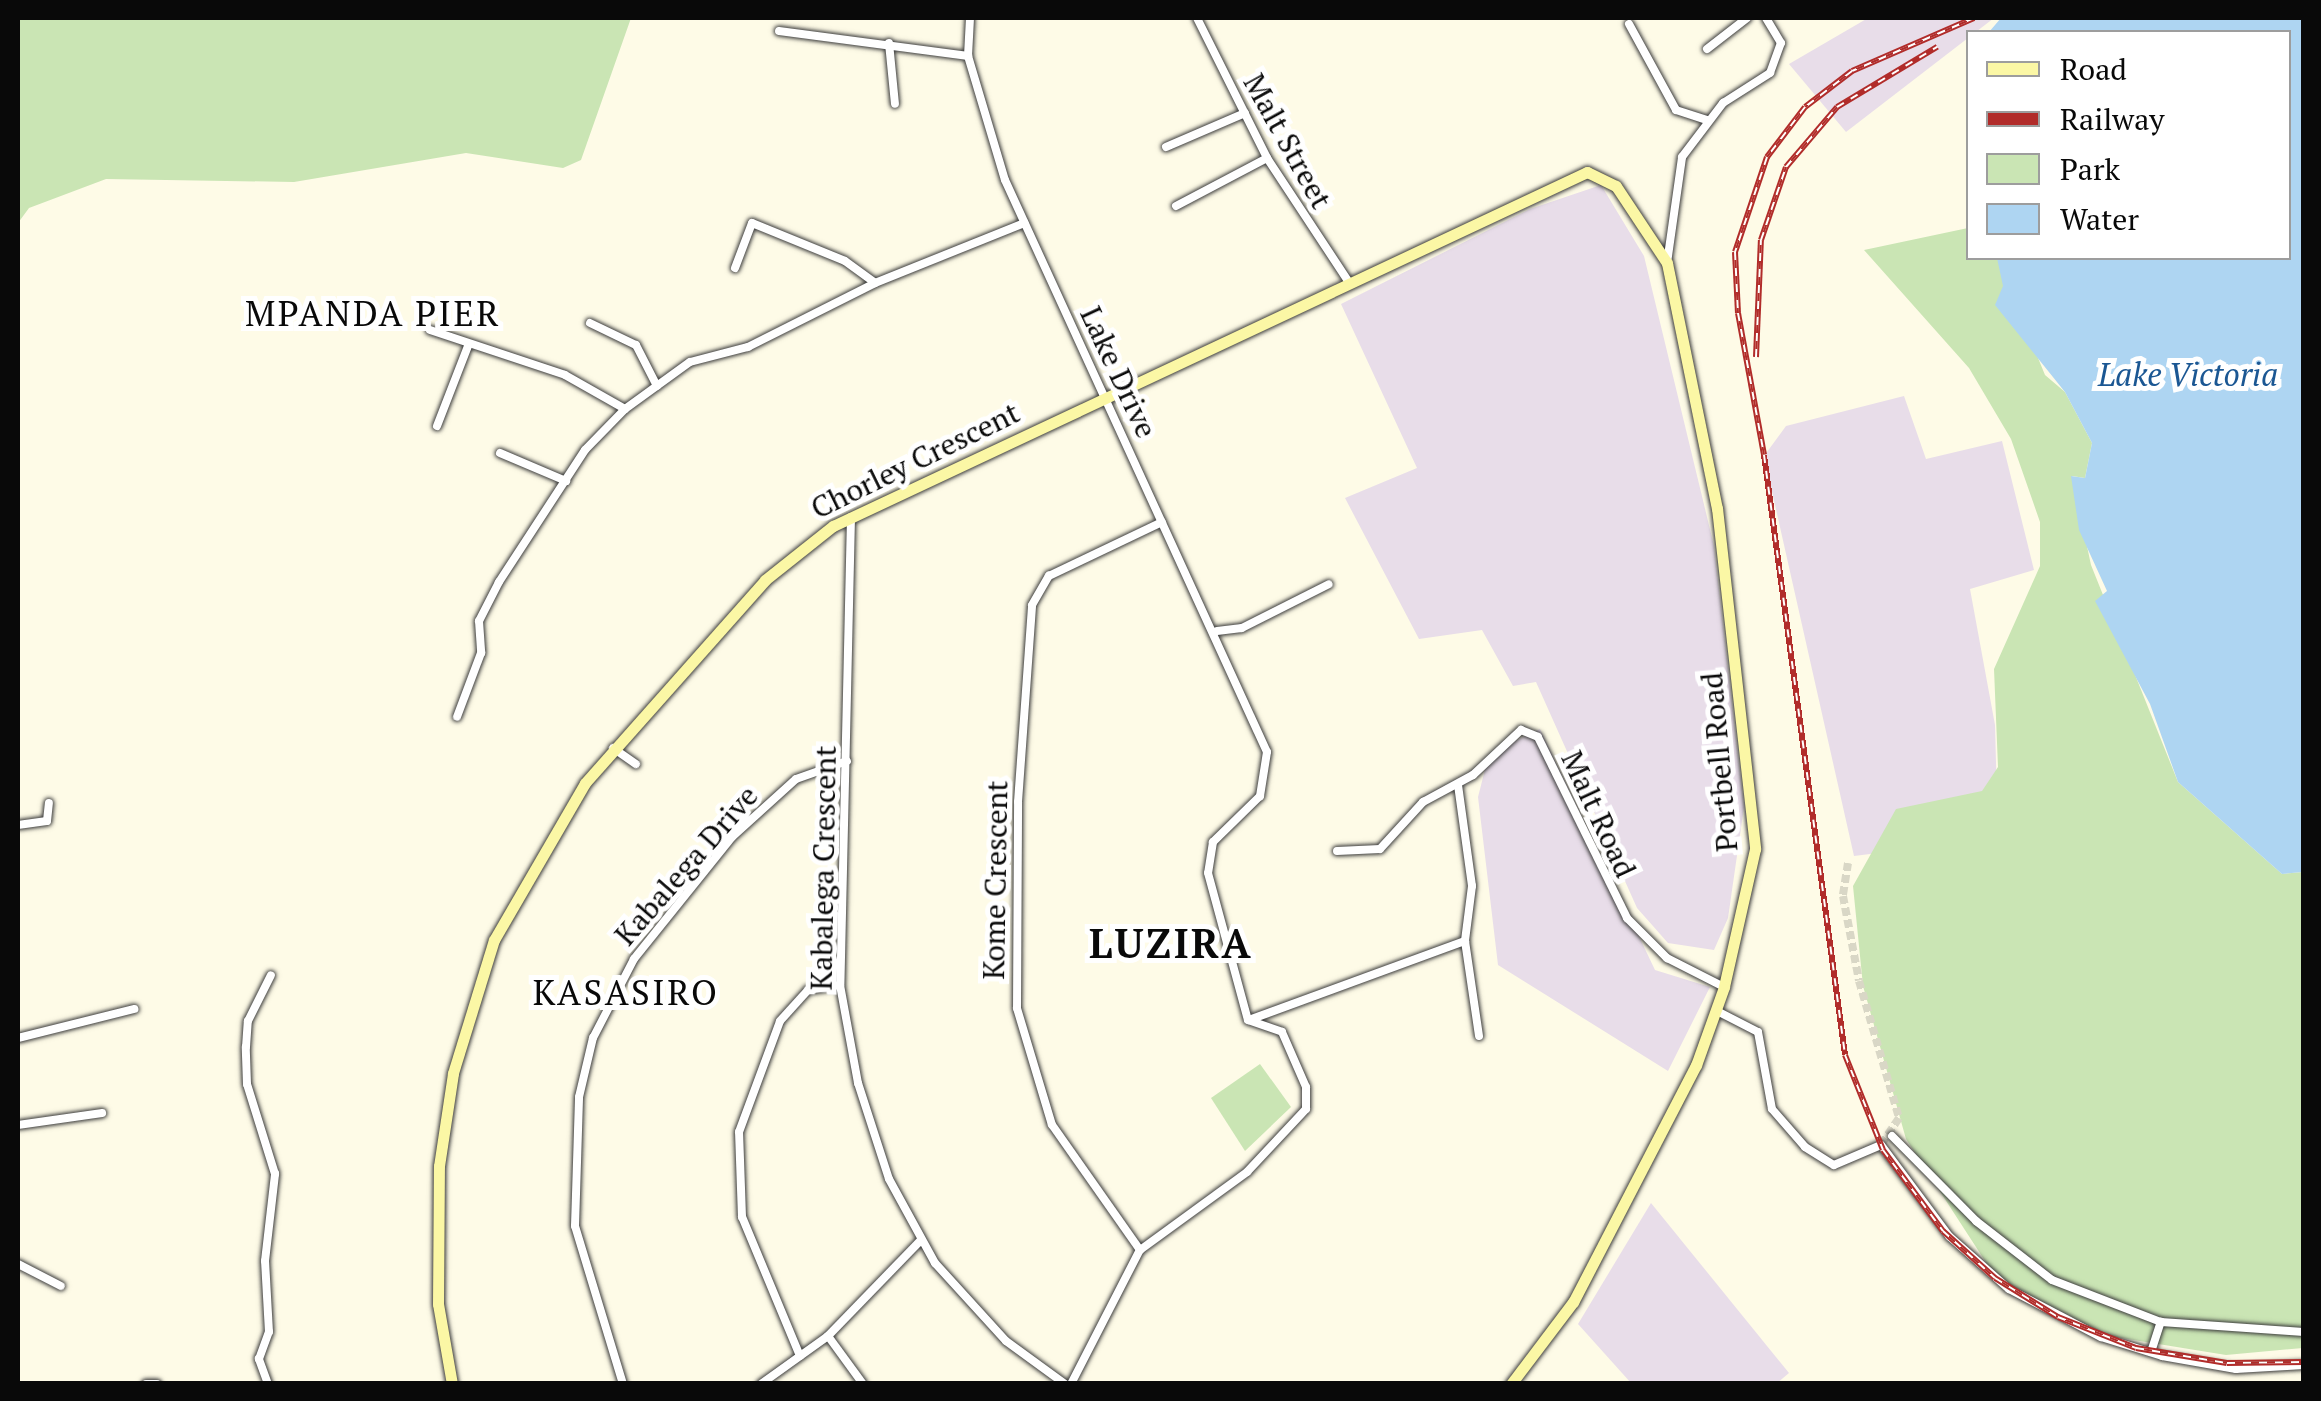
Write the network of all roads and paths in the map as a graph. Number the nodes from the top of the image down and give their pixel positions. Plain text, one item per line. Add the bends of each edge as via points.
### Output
1 (970, 18) edge
2 (1197, 18) edge
3 (1746, 18) edge
4 (1766, 18) edge
5 (1630, 24) dead end
6 (779, 31) dead end
7 (889, 42) junction
8 (1707, 49) dead end
9 (968, 56) junction
10 (895, 104) dead end
11 (1245, 114) junction
12 (1706, 120) junction
13 (1166, 147) dead end
14 (1268, 158) junction
15 (1176, 206) dead end
16 (1024, 223) junction
17 (1667, 263) junction
18 (736, 268) dead end
19 (1348, 281) junction
20 (875, 283) junction
21 (590, 323) dead end
22 (430, 330) dead end
23 (468, 346) junction
24 (657, 386) junction
25 (1106, 396) junction
26 (624, 408) junction
27 (437, 426) dead end
28 (500, 453) dead end
29 (566, 481) junction
30 (851, 518) junction
31 (1162, 522) junction
32 (1329, 584) dead end
33 (1217, 630) junction
34 (457, 717) dead end
35 (613, 748) junction
36 (847, 761) junction
37 (636, 764) dead end
38 (1458, 785) junction
39 (49, 803) dead end
40 (18, 825) edge
41 (1338, 851) dead end
42 (1466, 941) junction
43 (271, 975) dead end
44 (840, 985) junction
45 (1724, 987) junction
46 (134, 1009) dead end
47 (1717, 1011) junction
48 (1248, 1020) junction
49 (1479, 1036) dead end
50 (18, 1038) edge
51 (102, 1113) dead end
52 (18, 1125) edge
53 (1892, 1136) dead end
54 (921, 1240) junction
55 (1140, 1250) junction
56 (18, 1264) edge
57 (61, 1286) dead end
58 (2161, 1322) junction
59 (2304, 1332) edge
60 (828, 1336) junction
61 (2151, 1352) junction
62 (800, 1356) junction
63 (2304, 1364) edge
64 (146, 1384) edge
65 (157, 1384) edge
66 (268, 1384) edge
67 (452, 1384) edge
68 (624, 1384) edge
69 (761, 1384) edge
70 (863, 1384) edge
71 (1068, 1384) edge
72 (1511, 1384) edge

1 - 9 street, Lake Drive
2 - 11 street, Malt Street
3 - 8 street
4 - 12 street via 1781,43 1768,75
5 - 12 street via 1676,110
6 - 7 street
7 - 9 street
7 - 10 street
9 - 16 street, Lake Drive via 981,113
11 - 13 street
11 - 14 street, Malt Street
12 - 17 street via 1678,169
14 - 15 street
14 - 19 street, Malt Street
16 - 20 street
16 - 25 street, Lake Drive
17 - 19 main road, Chorley Crescent via 1616,186 1587,172
17 - 45 main road, Portbell Road via 1717,508 1755,828
18 - 20 street via 752,223 844,261
19 - 25 main road, Chorley Crescent
20 - 24 street via 748,346 690,362
21 - 24 street via 636,345
22 - 23 street
23 - 26 street via 565,375
23 - 27 street
24 - 26 street
25 - 30 main road, Chorley Crescent
25 - 31 street, Lake Drive
26 - 29 street
28 - 29 street
29 - 34 street via 480,620 481,653
30 - 35 main road, Chorley Crescent via 778,567
30 - 36 street, Kabalega Crescent
31 - 33 street, Lake Drive
31 - 55 street, Kome Crescent via 1050,576 1036,591 1012,948 1022,1035 1052,1126
32 - 33 street via 1242,628
33 - 48 street, Lake Drive via 1263,734 1260,796 1213,842 1208,873
35 - 37 street
35 - 67 main road, Chorley Crescent via 522,883 467,1018 443,1128 436,1216 438,1304
36 - 44 street, Kabalega Crescent
36 - 68 street, Kabalega Drive via 796,780 732,837 634,958 593,1038 578,1096 575,1226
38 - 41 street, Malt Road via 1423,802 1380,849
38 - 42 street via 1471,875
38 - 45 street, Malt Road via 1506,737 1521,730 1537,736 1620,909 1667,958
39 - 40 street via 48,821
42 - 48 street
42 - 49 street
43 - 66 street via 248,1021 246,1047 247,1084 274,1174 265,1261 269,1332 259,1359
44 - 54 street, Kabalega Crescent via 866,1117
44 - 62 street via 808,990 780,1021 739,1132 742,1218
45 - 47 main road, Portbell Road
46 - 50 street
47 - 61 street via 1758,1032 1772,1109 1816,1156 1834,1166 1881,1145 1950,1236 2009,1289 2101,1338
47 - 72 main road, Portbell Road via 1572,1302
48 - 55 street via 1282,1032 1306,1087 1304,1114 1247,1172
51 - 52 street
53 - 58 street via 1976,1222 2052,1280
54 - 60 street
54 - 71 street, Kabalega Crescent via 978,1313
55 - 71 street
56 - 57 street
58 - 59 street
58 - 61 street
60 - 62 street
60 - 70 street
61 - 63 street via 2236,1368
62 - 69 street
64 - 65 street

